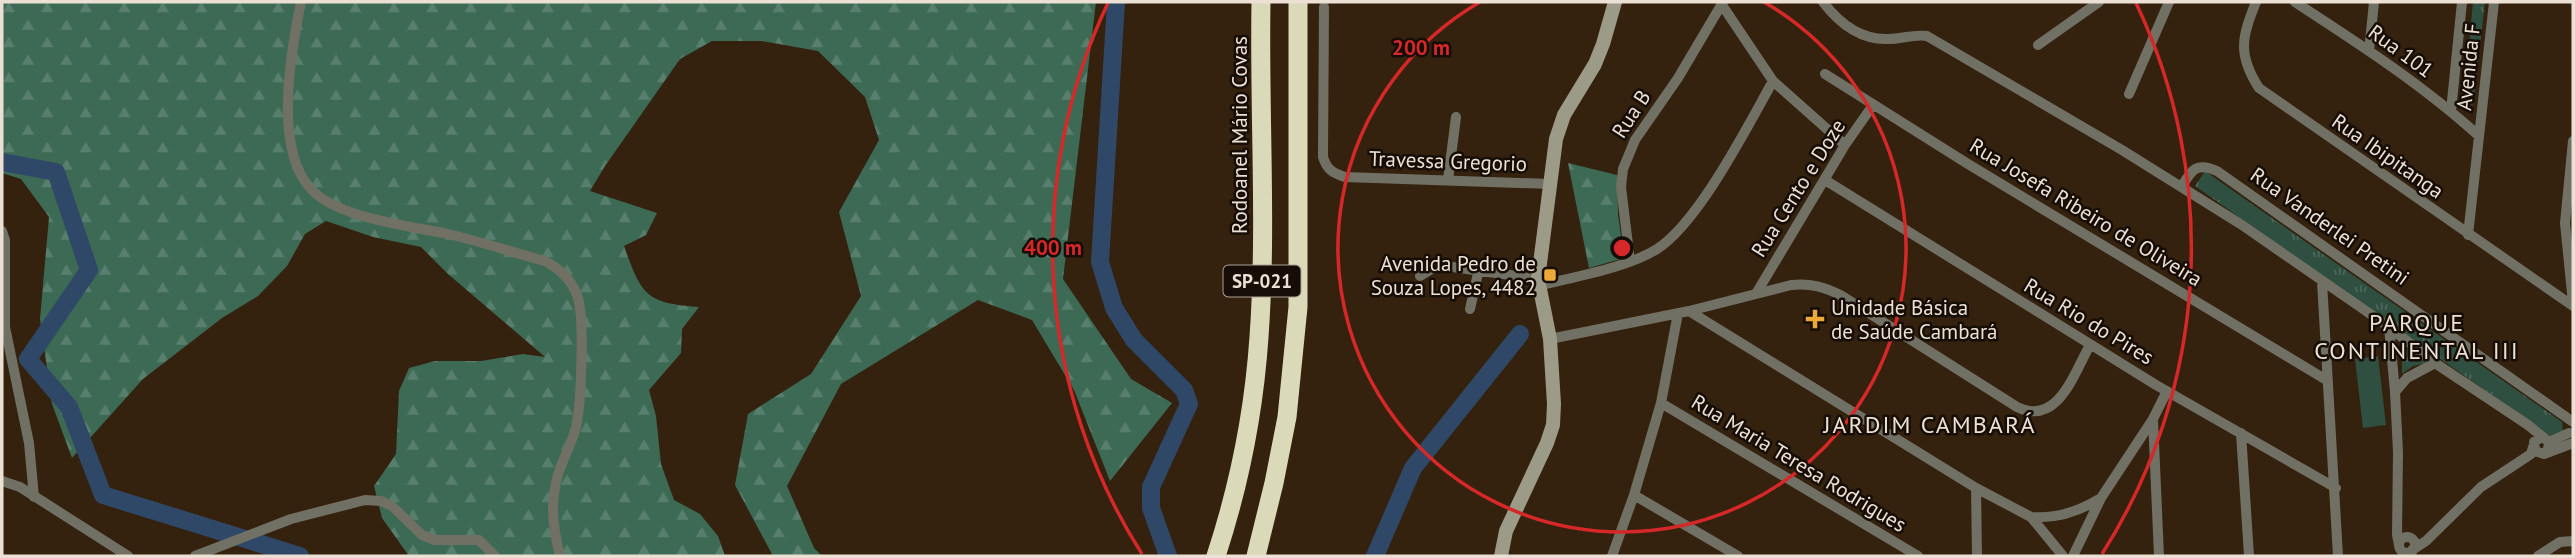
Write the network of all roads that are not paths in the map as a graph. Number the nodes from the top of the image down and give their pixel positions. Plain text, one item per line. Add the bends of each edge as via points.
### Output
1 (301, 2) edge
2 (1261, 2) edge
3 (1298, 2) edge
4 (1615, 2) edge
5 (1822, 2) edge
6 (2099, 2) edge
7 (2169, 2) edge
8 (2256, 2) edge
9 (2295, 2) edge
10 (2374, 2) edge
11 (2462, 2) edge
12 (2494, 2) edge
13 (1722, 3) edge
14 (1324, 7) dead end
15 (2038, 45) dead end
16 (2369, 51) junction
17 (1825, 74) dead end
18 (1773, 81) junction
19 (2129, 94) dead end
20 (1873, 105) junction
21 (2451, 111) junction
22 (1455, 117) dead end
23 (2479, 136) junction
24 (2573, 141) edge
25 (1845, 145) junction
26 (1448, 180) junction
27 (1825, 180) junction
28 (1550, 184) junction
29 (2182, 187) junction
30 (2, 231) edge
31 (2468, 235) junction
32 (1630, 261) junction
33 (1478, 273) junction
34 (1420, 276) dead end
35 (2322, 282) junction
36 (1538, 283) junction
37 (1757, 292) junction
38 (2573, 305) edge
39 (1470, 309) dead end
40 (1684, 312) junction
41 (2389, 327) junction
42 (1550, 338) junction
43 (2090, 345) junction
44 (2435, 363) junction
45 (2328, 381) junction
46 (2167, 391) junction
47 (2395, 392) junction
48 (1661, 403) junction
49 (2153, 419) junction
50 (2572, 432) edge
51 (2241, 433) junction
52 (2540, 446) junction
53 (2, 481) edge
54 (1976, 488) junction
55 (2336, 488) junction
56 (1634, 495) junction
57 (34, 497) junction
58 (2101, 498) junction
59 (2031, 517) junction
60 (2573, 541) edge
61 (2404, 548) edge
62 (128, 556) edge
63 (195, 556) edge
64 (495, 556) edge
65 (560, 556) edge
66 (1216, 556) edge
67 (1256, 556) edge
68 (1501, 556) edge
69 (1612, 556) edge
70 (1738, 556) edge
71 (1918, 556) edge
72 (1977, 556) edge
73 (2063, 556) edge
74 (2073, 556) edge
75 (2159, 556) edge
76 (2249, 556) edge
77 (2338, 556) edge
78 (2538, 556) edge

1 - 65 street via 288,119 291,145 311,189 326,201 366,217 454,235 545,261 569,279 577,294 581,308 577,424 556,482 552,511
2 - 66 highway, Rodoanel Mário Covas / SP-021 via 1259,339 1239,475
3 - 67 highway, SP-021 via 1297,319 1287,417
4 - 28 main road via 1595,64 1564,114
5 - 29 street via 1856,33 1890,39 1916,34 1939,42
6 - 15 street
7 - 19 street
8 - 31 street, Rua Ibipitanga via 2243,36 2243,50 2259,88
9 - 16 street, Rua 101
10 - 16 street
11 - 21 street, Avenida F
12 - 23 street, Avenida F
13 - 18 street
13 - 32 street, Rua B via 1635,140 1623,169
14 - 26 street, Travessa Gregorio via 1323,157 1327,167 1345,177
16 - 21 street, Rua 101
17 - 20 street, Rua Josefa Ribeiro de Oliveira
18 - 25 street
18 - 32 street via 1682,228 1656,250
20 - 25 street, Rua Cento e Doze
20 - 45 street, Rua Josefa Ribeiro de Oliveira
21 - 23 street, Rua 101
22 - 26 street
23 - 31 street, Avenida F
24 - 38 street via 2565,223
25 - 27 street, Rua Cento e Doze
26 - 28 street, Travessa Gregorio
27 - 37 street, Rua Cento e Doze
27 - 43 street, Rua Rio do Pires
28 - 36 main road
29 - 35 street
29 - 50 street, Rua Vanderlei Pretini via 2199,166 2217,171 2561,413
30 - 57 street via 5,327 29,443
31 - 38 street, Rua Ibipitanga
32 - 36 street
33 - 34 street via 1438,265
33 - 36 street
33 - 39 street
35 - 41 street
35 - 45 street
36 - 42 main road
37 - 40 street
37 - 43 street via 1807,283 1826,288 2036,413 2062,396
40 - 42 street
40 - 48 street
40 - 54 street
41 - 44 street
41 - 47 street
42 - 68 main road via 1553,425 1506,531
43 - 46 street, Rua Rio do Pires
44 - 47 street via 2407,378
44 - 52 street via 2522,421
45 - 55 street
46 - 49 street
46 - 51 street, Rua Rio do Pires
47 - 61 street via 2397,535
48 - 56 street
48 - 71 street, Rua Maria Teresa Rodrigues
49 - 58 street
49 - 75 street
50 - 52 street
51 - 55 street, Rua Rio do Pires
51 - 76 street
52 - 61 street via 2481,487 2434,532
53 - 57 street
54 - 59 street
54 - 72 street
55 - 77 street
56 - 69 street
56 - 70 street
57 - 62 street
58 - 59 street via 2071,512
58 - 74 street
59 - 73 street
60 - 78 street via 2560,542
63 - 64 street via 291,519 365,500 392,506 422,535 435,540 479,540

